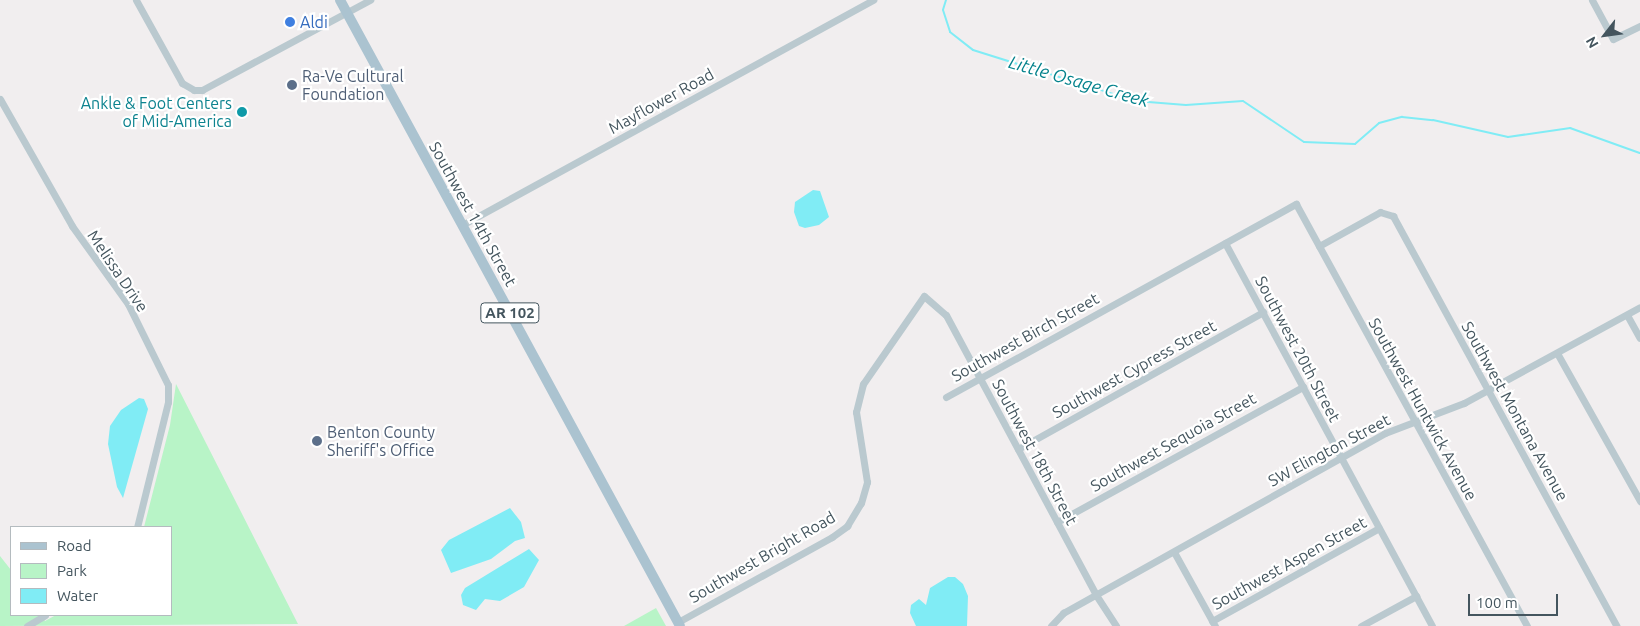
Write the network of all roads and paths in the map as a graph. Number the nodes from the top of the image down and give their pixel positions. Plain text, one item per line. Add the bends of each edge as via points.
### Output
1 (136, 0) edge
2 (340, 0) edge
3 (370, 0) edge
4 (873, 0) edge
5 (1592, 0) edge
6 (348, 13) junction
7 (1640, 26) edge
8 (0, 99) edge
9 (1296, 204) joint
10 (462, 225) junction
11 (1225, 243) junction
12 (1319, 246) junction
13 (924, 296) joint
14 (1640, 307) edge
15 (1263, 312) junction
16 (1627, 315) junction
17 (1640, 338) edge
18 (1557, 353) junction
19 (980, 378) junction
20 (1303, 387) junction
21 (1488, 391) junction
22 (946, 397) dead end
23 (1414, 422) junction
24 (1018, 449) junction
25 (1341, 458) junction
26 (1640, 502) edge
27 (1056, 522) junction
28 (137, 526) edge
29 (1379, 528) junction
30 (1174, 552) junction
31 (1096, 596) junction
32 (1416, 596) junction
33 (43, 616) edge
34 (679, 624) edge
35 (1213, 624) edge
36 (27, 626) edge
37 (1051, 626) edge
38 (1116, 626) edge
39 (1361, 626) edge
40 (1432, 626) edge
41 (1527, 626) edge
42 (1617, 626) edge

1 - 6 street via 182,83 194,90 202,90
2 - 6 main road, Southwest 14th Street / AR 102
3 - 6 street
4 - 10 street, Mayflower Road
5 - 7 street via 1613,39
6 - 10 main road, Southwest 14th Street / AR 102
8 - 28 street, Melissa Drive via 72,226 128,304 168,385 168,402
9 - 11 street, Southwest Birch Street
9 - 12 street, Southwest Huntwick Avenue
10 - 34 main road, Southwest 14th Street / AR 102
11 - 15 street, Southwest 20th Street
11 - 19 street, Southwest Birch Street
12 - 21 street, Southwest Montana Avenue via 1387,212 1393,216
12 - 23 street, Southwest Huntwick Avenue
13 - 19 street, Southwest 18th Street via 946,314
13 - 34 street, Southwest Bright Road via 863,384 856,412 867,482 861,503 846,526
14 - 16 street, SW Elington Street
15 - 20 street, Southwest 20th Street
15 - 24 street, Southwest Cypress Street
16 - 17 street
16 - 18 street, SW Elington Street
18 - 21 street, SW Elington Street
18 - 26 street
19 - 22 street, Southwest Birch Street
19 - 24 street, Southwest 18th Street
20 - 25 street, Southwest 20th Street
20 - 27 street, Southwest Sequoia Street
21 - 23 street, SW Elington Street
21 - 42 street, Southwest Montana Avenue
23 - 25 street, SW Elington Street via 1386,433
23 - 41 street, Southwest Huntwick Avenue
24 - 27 street, Southwest 18th Street
25 - 29 street, Southwest 20th Street
25 - 30 street, SW Elington Street
27 - 31 street, Southwest 18th Street
29 - 32 street, Southwest 20th Street
29 - 35 street, Southwest Aspen Street
30 - 31 street, SW Elington Street
30 - 35 street
31 - 37 street, SW Elington Street via 1063,613
31 - 38 street, Southwest 18th Street
32 - 39 street
32 - 40 street, Southwest 20th Street
33 - 36 street

